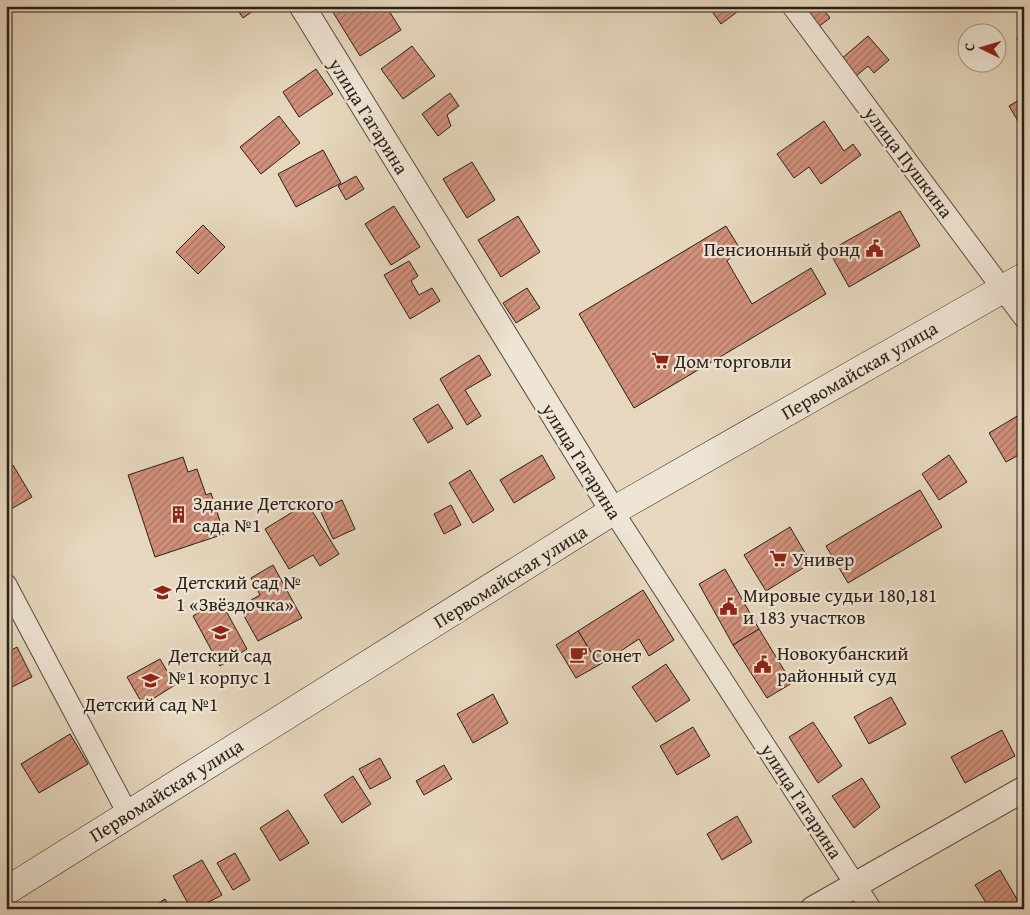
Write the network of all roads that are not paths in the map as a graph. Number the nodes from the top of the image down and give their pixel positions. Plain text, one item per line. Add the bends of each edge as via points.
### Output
1 (302, 6) edge
2 (792, 6) edge
3 (1013, 282) edge
4 (1024, 318) edge
5 (613, 512) junction
6 (6, 584) edge
7 (1024, 789) edge
8 (128, 814) junction
9 (856, 883) junction
10 (6, 892) edge
11 (813, 909) edge
12 (872, 909) edge

1 - 5 street, улица Гагарина
2 - 3 street, улица Пушкина
3 - 4 street, улица Пушкина
3 - 5 main road, Первомайская улица
5 - 8 main road, Первомайская улица
5 - 9 street, улица Гагарина
6 - 8 street
7 - 9 street
8 - 10 main road, Первомайская улица
9 - 11 street
9 - 12 street, улица Гагарина

